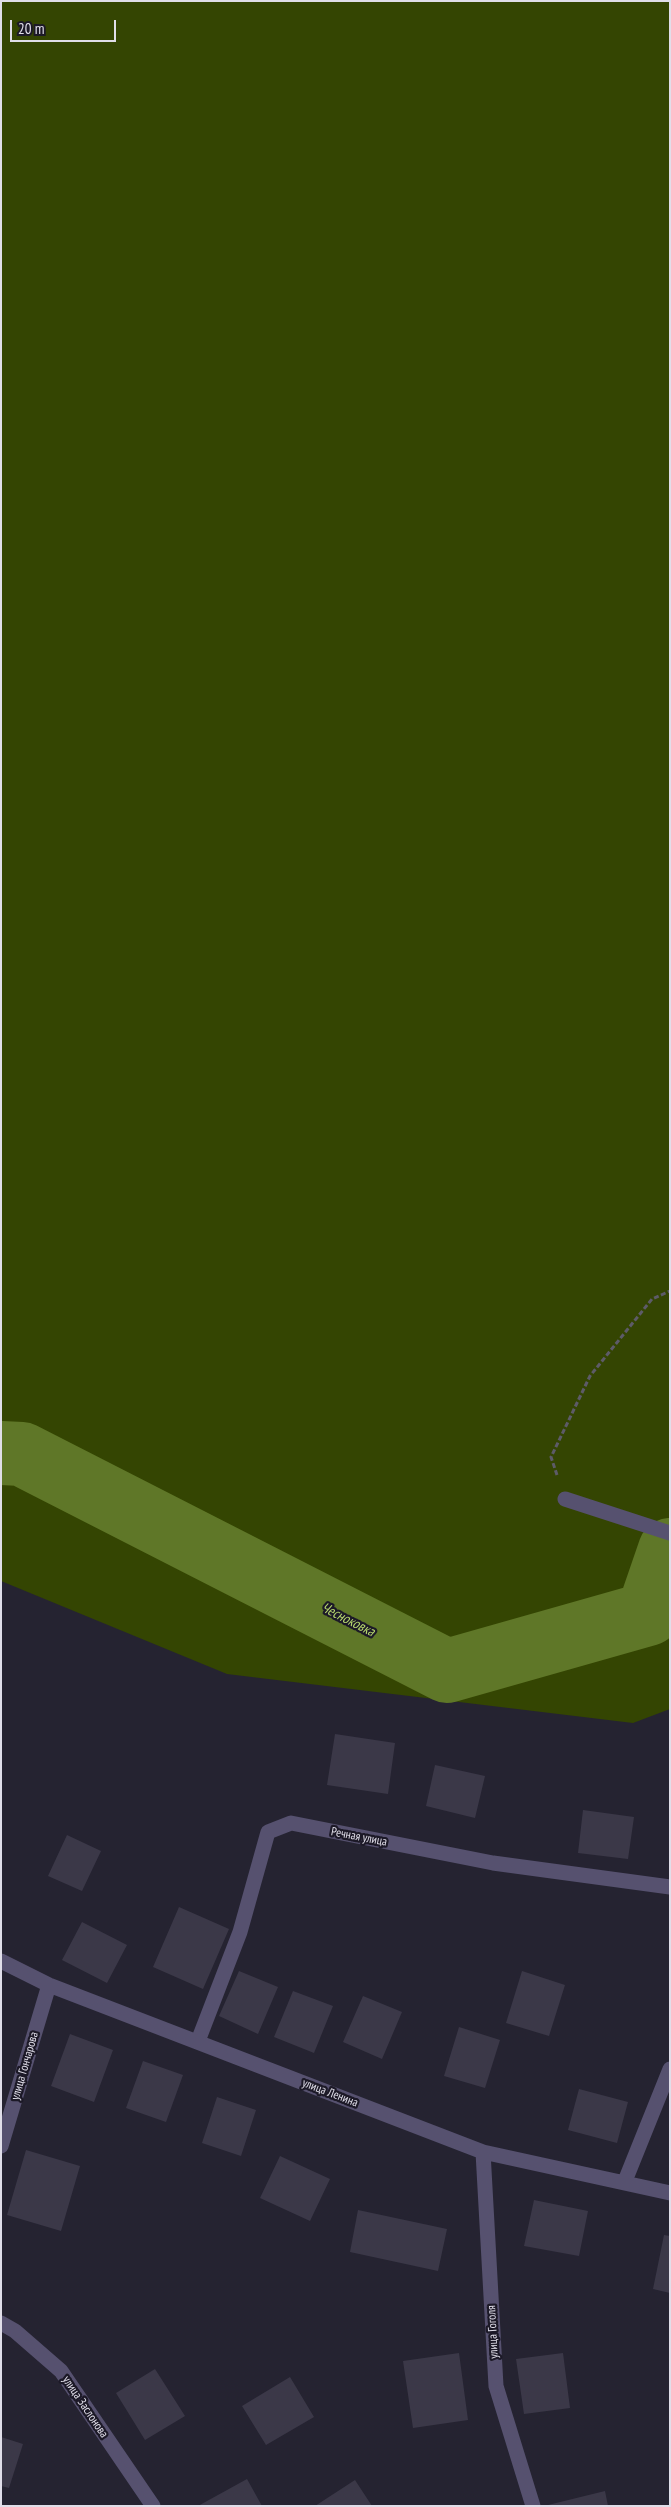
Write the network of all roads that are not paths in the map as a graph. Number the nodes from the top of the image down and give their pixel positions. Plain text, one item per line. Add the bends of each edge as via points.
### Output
1 (564, 1499) road end
2 (670, 1533) edge
3 (670, 1887) edge
4 (1, 1961) edge
5 (48, 1985) junction
6 (198, 2041) junction
7 (670, 2069) edge
8 (1, 2146) edge
9 (483, 2152) junction
10 (625, 2181) junction
11 (670, 2193) edge
12 (1, 2323) edge
13 (153, 2506) edge
14 (533, 2506) edge

1 - 2 street
3 - 6 street, Речная улица via 493,1862 291,1823 268,1832 240,1932
4 - 5 street, улица Ленина
5 - 6 street, улица Ленина
5 - 8 street, улица Гончарова
6 - 9 street, улица Ленина
7 - 10 street
9 - 10 street, улица Ленина
9 - 14 street, улица Гоголя via 496,2386
10 - 11 street, улица Ленина
12 - 13 street, улица Заслонова via 61,2371

